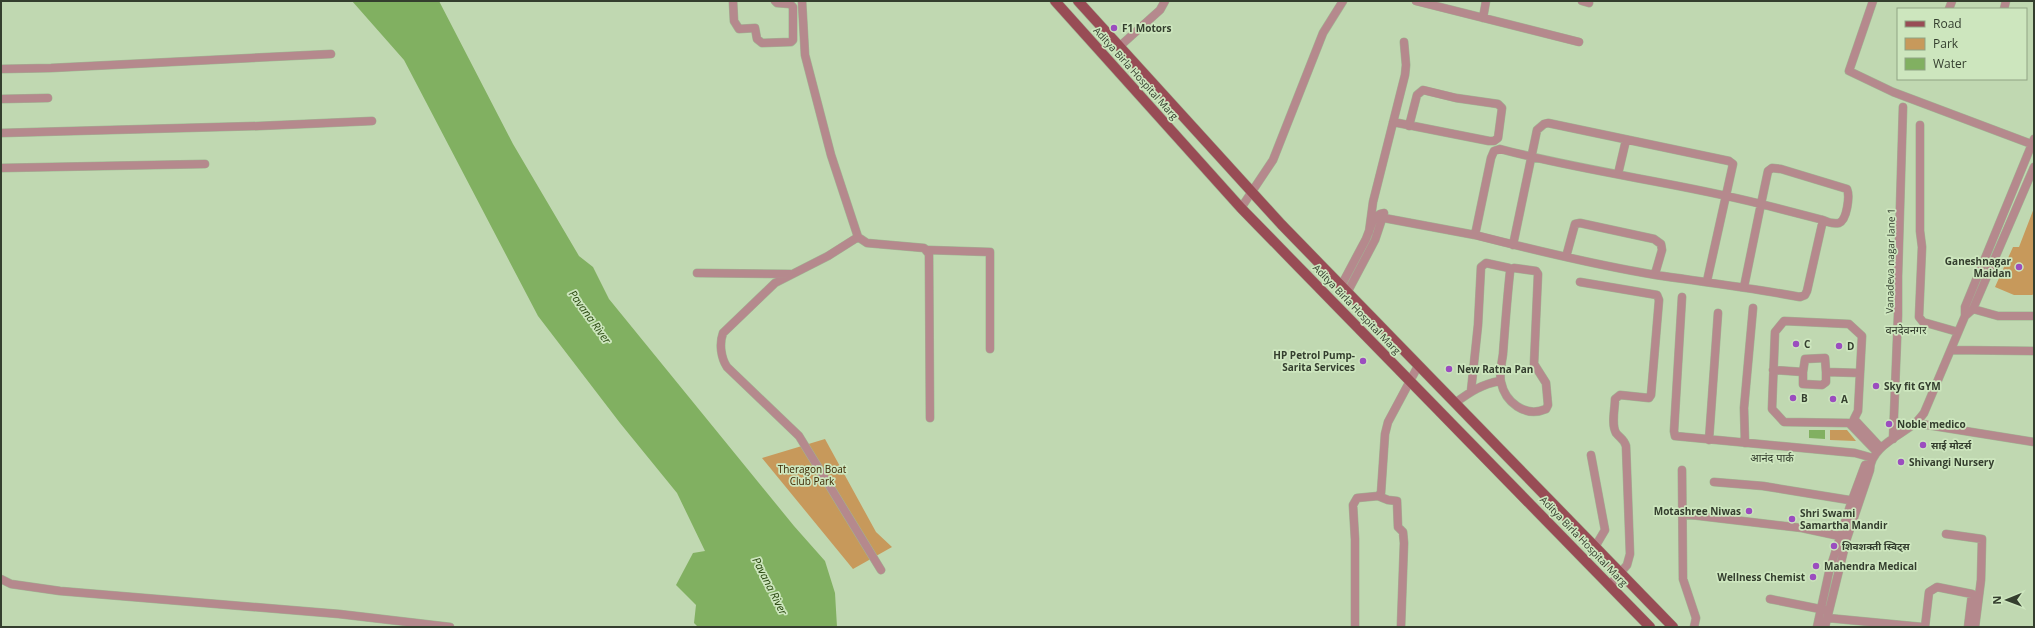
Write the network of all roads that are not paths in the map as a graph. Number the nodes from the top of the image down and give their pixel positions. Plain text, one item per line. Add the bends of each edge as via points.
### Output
1 (733, 1) edge
2 (775, 1) edge
3 (802, 1) edge
4 (1055, 1) edge
5 (1078, 1) edge
6 (1165, 1) edge
7 (1343, 1) edge
8 (1416, 1) edge
9 (1486, 1) edge
10 (1873, 1) edge
11 (1483, 18) junction
12 (1104, 27) junction
13 (1091, 40) junction
14 (1404, 42) dead end
15 (1578, 42) dead end
16 (1120, 46) junction
17 (332, 54) dead end
18 (1, 69) edge
19 (48, 98) dead end
20 (1, 99) edge
21 (1903, 107) dead end
22 (1187, 120) junction
23 (372, 121) dead end
24 (1393, 122) junction
25 (1920, 125) dead end
26 (1409, 126) junction
27 (1174, 132) junction
28 (1, 133) edge
29 (1626, 140) junction
30 (2033, 143) edge
31 (1532, 158) junction
32 (205, 164) dead end
33 (2034, 167) edge
34 (1, 168) edge
35 (1618, 174) junction
36 (1251, 191) junction
37 (1727, 195) junction
38 (1761, 204) junction
39 (1241, 208) junction
40 (1384, 218) junction
41 (1822, 220) junction
42 (1369, 232) junction
43 (1474, 235) junction
44 (1377, 236) junction
45 (858, 237) junction
46 (1513, 245) junction
47 (928, 250) junction
48 (1566, 257) junction
49 (1514, 268) dead end
50 (697, 273) dead end
51 (793, 274) junction
52 (1655, 274) junction
53 (1707, 281) junction
54 (1580, 282) dead end
55 (1744, 287) junction
56 (1344, 289) junction
57 (1682, 297) dead end
58 (1753, 308) dead end
59 (1973, 309) junction
60 (1718, 313) dead end
61 (1965, 316) junction
62 (2034, 316) edge
63 (1958, 332) junction
64 (990, 349) dead end
65 (1951, 350) junction
66 (2034, 351) edge
67 (1418, 366) junction
68 (1773, 370) junction
69 (1803, 372) junction
70 (1826, 372) junction
71 (1860, 374) junction
72 (1410, 381) junction
73 (1500, 381) junction
74 (1471, 391) junction
75 (1455, 403) junction
76 (930, 418) dead end
77 (1915, 424) junction
78 (1892, 439) junction
79 (1709, 440) junction
80 (2034, 442) edge
81 (1745, 443) junction
82 (1590, 455) dead end
83 (1875, 455) junction
84 (1682, 470) dead end
85 (1714, 482) dead end
86 (1378, 496) junction
87 (1855, 501) junction
88 (1683, 514) junction
89 (1946, 534) dead end
90 (1843, 537) junction
91 (1595, 547) junction
92 (881, 570) dead end
93 (1621, 574) junction
94 (1, 579) edge
95 (1610, 585) junction
96 (1770, 599) dead end
97 (1821, 609) junction
98 (1828, 614) junction
99 (1401, 626) edge
100 (450, 627) edge
101 (1355, 627) edge
102 (1650, 627) edge
103 (1673, 627) edge
104 (1694, 627) edge
105 (1817, 627) edge
106 (1825, 627) edge
107 (1922, 627) edge
108 (1925, 627) edge
109 (1968, 627) edge
110 (1976, 627) edge

1 - 2 street via 734,21 739,29 755,28 757,40 762,43 791,42 793,7
3 - 45 street via 805,55 831,156
4 - 13 main road, Aditya Birla Hospital Marg
5 - 12 main road, Aditya Birla Hospital Marg
6 - 16 street via 1160,10
7 - 36 street via 1323,33 1273,160
8 - 11 street
9 - 11 street
10 - 30 street via 1849,71 1893,92
11 - 15 street
12 - 13 main road
12 - 16 main road, Aditya Birla Hospital Marg
13 - 27 main road, Aditya Birla Hospital Marg
14 - 24 street via 1406,65
16 - 22 main road, Aditya Birla Hospital Marg
17 - 18 street
19 - 20 street
21 - 78 street, Vanadeva nagar lane 1
22 - 27 main road
22 - 36 main road, Aditya Birla Hospital Marg
23 - 28 street
24 - 26 street
24 - 42 street via 1373,202
25 - 63 street via 1922,247 1919,317 1923,322
26 - 26 street via 1416,95 1423,90 1498,104 1502,108 1498,138 1494,141
27 - 39 main road, Aditya Birla Hospital Marg
29 - 31 street via 1544,124 1537,130
29 - 35 street
29 - 37 street via 1729,161 1733,164 1733,169
30 - 61 street via 1965,307
31 - 35 street
31 - 43 street via 1500,150 1494,151
31 - 46 street
32 - 34 street
33 - 59 street
35 - 37 street
36 - 39 street
36 - 56 main road, Aditya Birla Hospital Marg
37 - 38 street
37 - 53 street
38 - 41 street
38 - 41 street via 1768,171 1772,168 1847,189 1849,195 1840,223
38 - 55 street
39 - 72 main road, Aditya Birla Hospital Marg
40 - 42 street via 1384,213 1374,218
40 - 43 street
40 - 44 street
41 - 55 street via 1805,295 1800,297
42 - 44 street
42 - 56 street
43 - 46 street
44 - 56 street
45 - 47 street via 866,243 920,247
45 - 51 street
46 - 48 street
47 - 64 street via 990,252
47 - 76 street
48 - 52 street
48 - 52 street via 1575,224 1580,222 1654,239 1662,250
49 - 73 street via 1536,271 1538,274 1534,364 1546,383 1546,409 1518,409
50 - 51 street
51 - 92 street via 775,283 723,333 721,344 724,362 799,436
52 - 53 street
53 - 55 street
54 - 93 street via 1656,294 1659,300 1651,395 1648,398 1620,394 1615,399 1614,427 1617,434 1624,439 1626,453 1630,554
56 - 67 main road, Aditya Birla Hospital Marg
57 - 79 street via 1674,434 1679,437
58 - 81 street via 1744,408
59 - 61 street
59 - 62 street via 1998,316
60 - 79 street
61 - 63 street
63 - 65 street
65 - 66 street
65 - 77 street via 1932,398
67 - 72 street
67 - 75 main road, Aditya Birla Hospital Marg
68 - 69 street
68 - 71 street via 1775,332 1784,321 1849,324 1862,336
68 - 83 street via 1772,409 1784,422 1849,423
69 - 70 street via 1803,384 1822,385 1826,382
69 - 70 street via 1803,361 1807,358 1826,358
70 - 71 street
71 - 83 street via 1858,411 1854,419
72 - 86 street via 1388,422 1385,434 1383,489
72 - 95 main road, Aditya Birla Hospital Marg
73 - 74 street via 1487,383
73 - 74 street via 1509,268 1486,263 1481,267
74 - 75 street
75 - 91 main road, Aditya Birla Hospital Marg
77 - 78 street
77 - 80 street
78 - 83 street
79 - 81 street
81 - 83 street
82 - 91 street via 1605,530
83 - 87 street via 1865,465
84 - 88 street
85 - 87 street via 1763,486
86 - 99 street via 1397,501 1398,527 1404,543
86 - 101 street via 1357,498 1353,505
87 - 90 street
88 - 90 street via 1802,528
88 - 104 street via 1683,579 1696,618
89 - 110 street via 1982,539
90 - 97 street
90 - 98 street
91 - 93 main road, Aditya Birla Hospital Marg
93 - 95 street
93 - 103 main road, Aditya Birla Hospital Marg
94 - 100 street via 11,584 72,592 339,614
95 - 102 main road, Aditya Birla Hospital Marg
96 - 97 street
97 - 98 street
97 - 105 street
98 - 106 street
98 - 107 street
108 - 109 street via 1929,592 1937,587 1972,594

